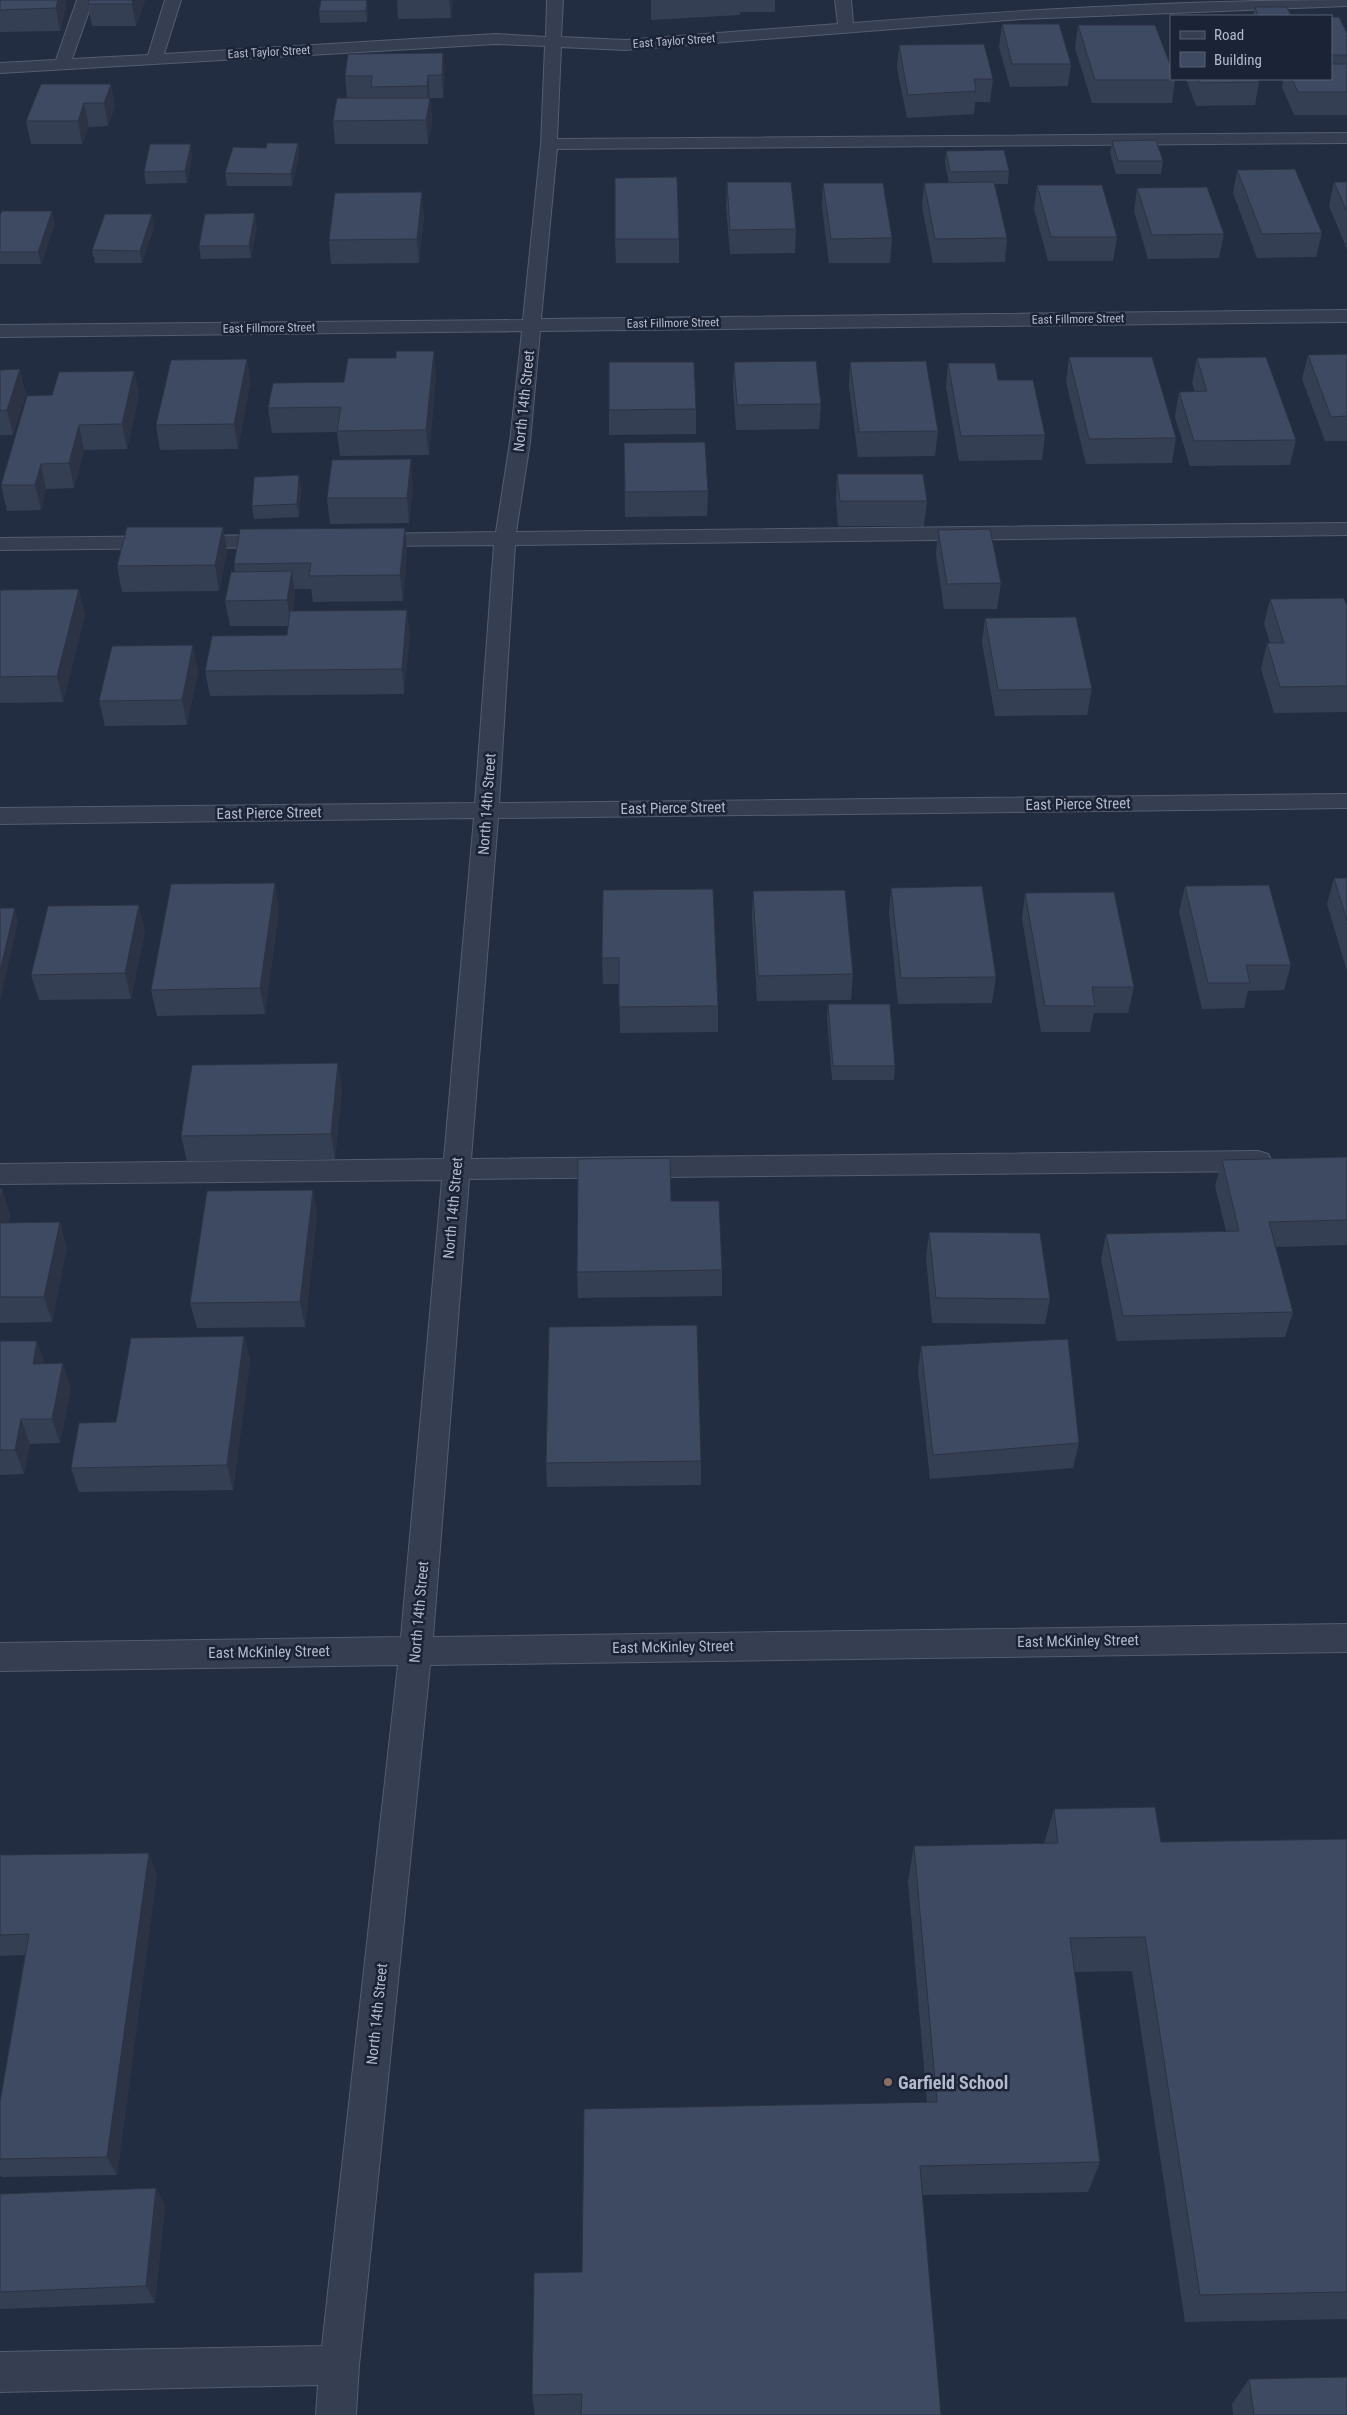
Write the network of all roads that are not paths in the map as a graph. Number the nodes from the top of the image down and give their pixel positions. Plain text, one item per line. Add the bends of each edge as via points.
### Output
1 (85, 0) edge
2 (173, 0) edge
3 (555, 0) edge
4 (843, 0) edge
5 (1347, 1) edge
6 (1151, 5) edge
7 (846, 28) junction
8 (552, 42) junction
9 (154, 59) junction
10 (62, 64) junction
11 (0, 68) edge
12 (1347, 138) edge
13 (549, 144) junction
14 (1347, 316) edge
15 (532, 325) junction
16 (0, 331) edge
17 (1347, 529) edge
18 (505, 539) junction
19 (353, 540) edge
20 (294, 541) edge
21 (0, 544) edge
22 (1347, 801) edge
23 (487, 810) junction
24 (0, 816) edge
25 (1287, 1161) edge
26 (456, 1168) junction
27 (0, 1174) edge
28 (1347, 1638) edge
29 (416, 1650) junction
30 (0, 1657) edge
31 (339, 2365) junction
32 (0, 2372) edge
33 (336, 2415) edge

1 - 10 street
2 - 9 street
3 - 8 street, North 14th Street
4 - 7 street
5 - 6 street, East Taylor Street
6 - 7 street, East Taylor Street
7 - 8 street, East Taylor Street via 625,45
8 - 9 street, East Taylor Street via 496,39
8 - 13 street, North 14th Street
9 - 10 street, East Taylor Street
10 - 11 street, East Taylor Street
12 - 13 street
13 - 15 street, North 14th Street
14 - 15 street, East Fillmore Street
15 - 16 street, East Fillmore Street
15 - 18 street, North 14th Street via 520,442
17 - 18 street
18 - 19 street
18 - 23 street, North 14th Street
20 - 21 street
22 - 23 street, East Pierce Street
23 - 24 street, East Pierce Street
23 - 26 street, North 14th Street
25 - 26 street
26 - 27 street
26 - 29 street, North 14th Street
28 - 29 street, East McKinley Street
29 - 30 street, East McKinley Street
29 - 31 street, North 14th Street
31 - 32 street
31 - 33 street, North 14th Street

